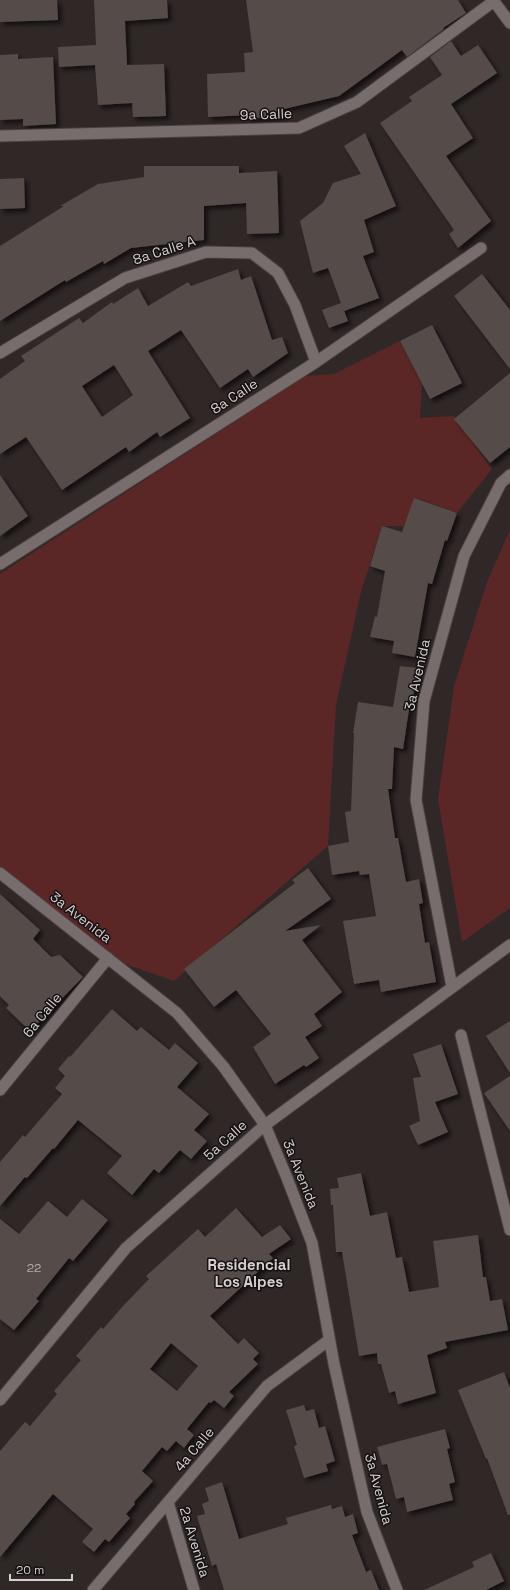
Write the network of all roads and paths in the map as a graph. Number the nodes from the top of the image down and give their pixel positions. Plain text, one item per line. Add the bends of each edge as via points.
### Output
1 (494, 0) edge
2 (510, 23) edge
3 (0, 136) edge
4 (481, 248) dead end
5 (0, 353) edge
6 (316, 362) junction
7 (510, 475) edge
8 (0, 564) edge
9 (0, 873) edge
10 (510, 945) edge
11 (108, 958) junction
12 (452, 987) junction
13 (461, 1035) dead end
14 (0, 1090) edge
15 (265, 1125) junction
16 (506, 1190) edge
17 (510, 1230) edge
18 (329, 1340) junction
19 (0, 1400) edge
20 (168, 1502) junction
21 (93, 1590) edge
22 (194, 1590) edge
23 (397, 1590) edge

1 - 2 street
1 - 3 street, 9a Calle via 357,102 299,128
4 - 6 street, 8a Calle
5 - 6 street, 8a Calle A via 125,278 206,252 252,253 278,273 295,305
6 - 8 street, 8a Calle
7 - 12 street, 3a Avenida via 501,482 464,556 424,701 416,800
9 - 11 street, 3a Avenida
10 - 12 street, 5a Calle
11 - 14 street, 6a Calle
11 - 15 street, 3a Avenida via 177,1013 223,1066
12 - 15 street, 5a Calle
13 - 16 street
15 - 18 street, 3a Avenida via 312,1243
15 - 19 street, 5a Calle via 126,1248
16 - 17 street
18 - 20 street, 4a Calle via 267,1386
18 - 23 street, 3a Avenida via 367,1512
20 - 21 street, 4a Calle
20 - 22 street, 2a Avenida

